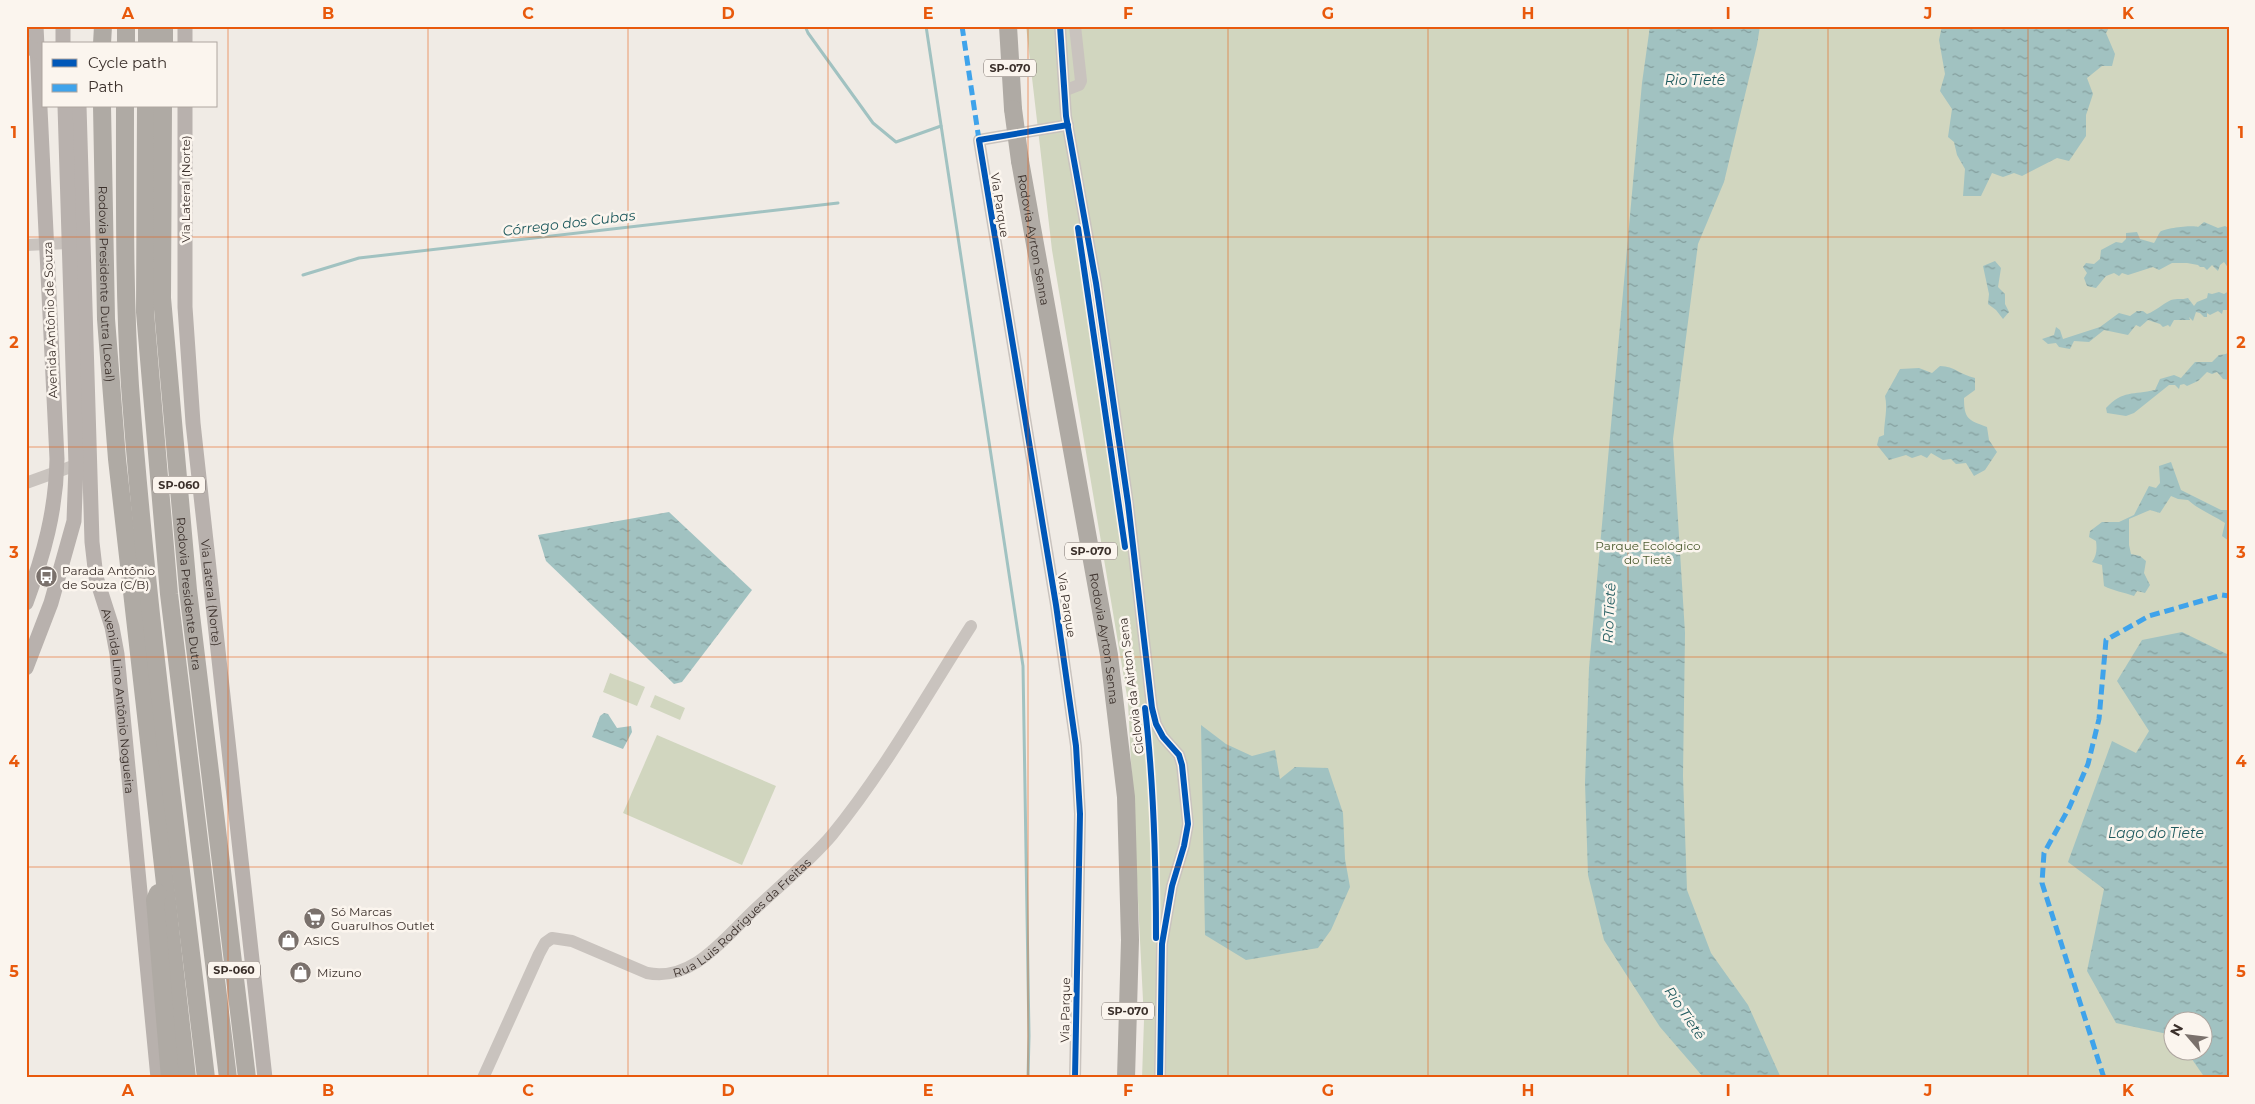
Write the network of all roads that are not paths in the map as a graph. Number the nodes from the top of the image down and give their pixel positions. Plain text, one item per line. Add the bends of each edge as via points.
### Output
1 (63, 26) edge
2 (103, 26) edge
3 (126, 26) edge
4 (147, 26) edge
5 (164, 26) edge
6 (185, 26) edge
7 (1008, 26) edge
8 (1060, 26) edge
9 (1075, 26) edge
10 (37, 30) edge
11 (63, 42) edge
12 (102, 42) edge
13 (126, 42) edge
14 (147, 42) edge
15 (164, 42) edge
16 (185, 42) edge
17 (26, 46) edge
18 (42, 53) edge
19 (1066, 90) junction
20 (65, 108) edge
21 (79, 108) edge
22 (102, 108) edge
23 (125, 108) edge
24 (146, 108) edge
25 (163, 108) edge
26 (185, 108) edge
27 (1068, 125) junction
28 (68, 243) junction
29 (47, 244) junction
30 (26, 245) edge
31 (76, 465) junction
32 (57, 473) junction
33 (26, 483) edge
34 (26, 603) edge
35 (971, 626) dead end
36 (26, 668) edge
37 (164, 876) junction
38 (158, 1078) edge
39 (170, 1078) edge
40 (187, 1078) edge
41 (206, 1078) edge
42 (228, 1078) edge
43 (248, 1078) edge
44 (265, 1078) edge
45 (483, 1078) edge
46 (1075, 1078) edge
47 (1126, 1078) edge
48 (1160, 1078) edge

1 - 11 main road
2 - 12 highway
3 - 13 highway
4 - 14 highway
5 - 15 highway
6 - 16 main road
7 - 47 highway, Rodovia Ayrton Senna / SP-070, bridge via 1020,161 1110,655 1126,797 1130,940
8 - 19 street
9 - 19 street via 1081,81
10 - 29 main road, Avenida Antônio de Souza
17 - 18 main road, bridge
19 - 27 street
20 - 28 main road, Avenida Antônio de Souza
21 - 38 main road, Avenida Lino Antônio Nogueira via 92,542 96,576 117,654
22 - 37 highway, Rodovia Presidente Dutra (Local) via 106,319 116,459
23 - 41 highway, SP-060 via 130,386 150,598
24 - 42 highway, Rodovia Presidente Dutra / SP-060 via 146,321 169,594
25 - 43 highway, Rodovia Presidente Dutra / SP-060 via 163,308 188,590
26 - 44 main road, Via Lateral (Norte) via 185,307 193,423
27 - 46 street, Via Parque via 978,140 1056,605 1076,746 1080,814
27 - 48 street via 1096,283 1128,503 1152,708 1163,737 1179,755 1186,791 1187,834 1172,886 1162,944
28 - 29 street
28 - 31 main road, Avenida Antônio de Souza
29 - 30 street
29 - 32 main road, Avenida Antônio de Souza
31 - 32 street
31 - 36 main road, Avenida Antônio de Souza via 74,521 51,603
32 - 33 street
32 - 34 main road, Avenida Antônio de Souza via 49,535
35 - 45 street, Rua Luis Rodrigues da Freitas via 875,777 831,836 707,955 675,974 660,976 572,941 552,938 539,954
37 - 39 highway via 155,900
37 - 40 highway

